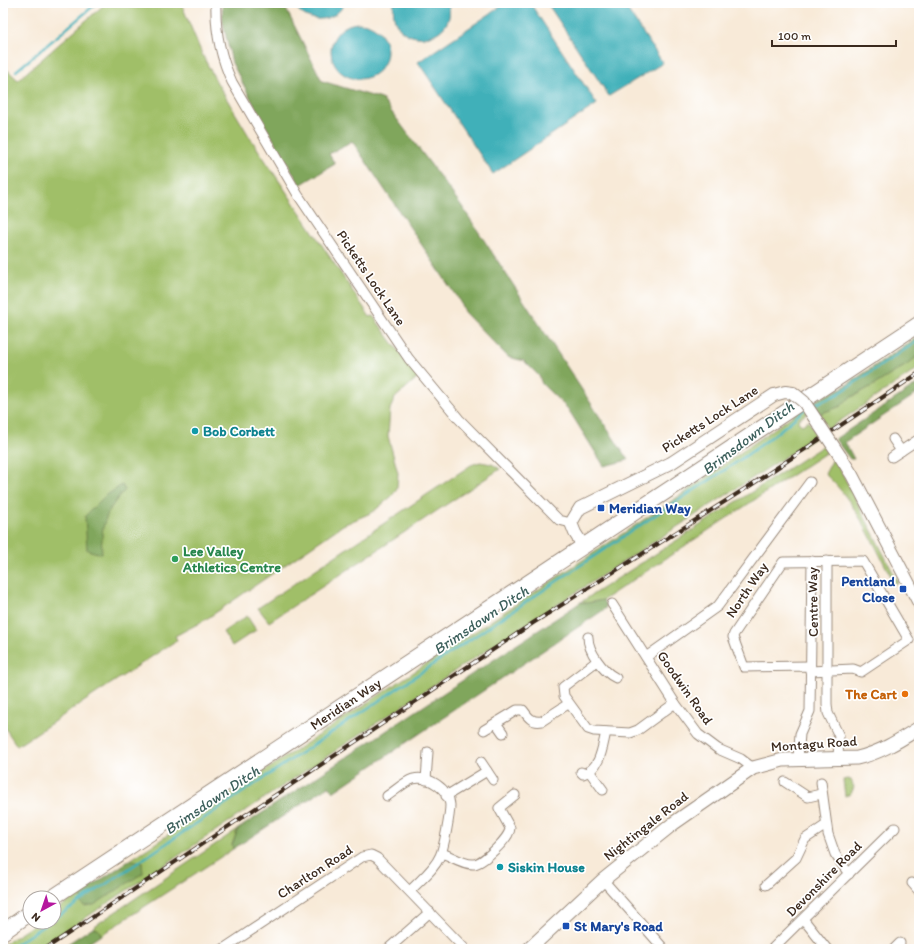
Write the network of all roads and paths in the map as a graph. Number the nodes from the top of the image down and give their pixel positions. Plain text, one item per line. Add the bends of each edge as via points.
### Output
1 (216, 3) edge
2 (919, 324) edge
3 (893, 439) dead end
4 (919, 439) edge
5 (901, 451) junction
6 (892, 457) dead end
7 (810, 482) dead end
8 (571, 523) junction
9 (584, 546) junction
10 (812, 561) junction
11 (827, 561) junction
12 (919, 603) edge
13 (612, 604) dead end
14 (588, 637) dead end
15 (646, 657) junction
16 (597, 661) junction
17 (810, 669) junction
18 (828, 670) junction
19 (616, 678) dead end
20 (675, 703) junction
21 (568, 704) junction
22 (496, 723) junction
23 (484, 730) dead end
24 (918, 731) edge
25 (606, 732) junction
26 (503, 733) dead end
27 (428, 752) dead end
28 (798, 759) junction
29 (838, 759) junction
30 (481, 762) dead end
31 (752, 768) junction
32 (487, 771) junction
33 (426, 780) junction
34 (493, 780) dead end
35 (785, 782) dead end
36 (821, 782) dead end
37 (603, 790) dead end
38 (821, 794) junction
39 (515, 795) dead end
40 (387, 796) dead end
41 (446, 796) junction
42 (826, 825) junction
43 (895, 828) dead end
44 (442, 853) junction
45 (849, 874) junction
46 (604, 880) junction
47 (912, 883) dead end
48 (766, 885) dead end
49 (62, 891) edge
50 (410, 891) junction
51 (919, 891) edge
52 (430, 912) junction
53 (22, 919) edge
54 (804, 920) junction
55 (3, 932) edge
56 (223, 949) edge
57 (388, 949) edge
58 (465, 949) edge
59 (529, 949) edge
60 (664, 949) edge
61 (772, 949) edge
62 (827, 949) edge

1 - 8 street, Picketts Lock Lane via 217,37 232,82 298,195 377,314 409,359 459,419 559,520
2 - 9 main road, Meridian Way
3 - 5 street
4 - 5 street
5 - 6 street
7 - 15 street via 718,606
8 - 9 street via 574,533
8 - 12 street, Picketts Lock Lane, bridge via 580,508 671,463 774,395 793,393 804,402 843,460
9 - 49 main road, Meridian Way
10 - 11 street, Centre Way
10 - 17 street, Centre Way
10 - 17 street, North Way via 783,562 733,637 744,667
11 - 18 street, Centre Way
11 - 18 street via 863,561 909,640 865,671
13 - 15 street, Goodwin Road
14 - 16 street
15 - 20 street, Goodwin Road
16 - 19 street via 606,672
16 - 21 street via 563,687
17 - 18 street
17 - 28 street, Centre Way via 810,711 800,734
18 - 29 street, Centre Way via 828,713 838,736
20 - 25 street via 638,730 623,733
20 - 31 street, Goodwin Road via 704,739
21 - 22 street via 542,722 534,722 520,709
21 - 25 street via 588,729
22 - 23 street
22 - 26 street
24 - 29 main road, Montagu Road via 876,752 857,758
25 - 37 street via 599,761 585,772
27 - 33 street
28 - 29 main road, Montagu Road
28 - 31 main road, Montagu Road
30 - 32 street
31 - 46 main road, Nightingale Road via 674,823
32 - 34 street
32 - 41 street
33 - 40 street via 411,780
33 - 41 street via 435,783
35 - 38 street via 808,798
36 - 38 street
38 - 42 street
39 - 44 street via 499,808 510,828 508,837 482,860 474,864 468,863
41 - 44 street via 450,804
42 - 45 street via 835,854
42 - 48 street via 805,839 796,858
43 - 45 street, Devonshire Road
44 - 50 street via 436,864
45 - 54 street, Devonshire Road
46 - 59 main road, Nightingale Road
46 - 60 street
47 - 51 street
50 - 52 street, Charlton Road
50 - 56 street, Charlton Road via 377,858 368,855
52 - 57 street
52 - 58 street, Charlton Road
53 - 55 main road
54 - 61 street, Devonshire Road
54 - 62 street

